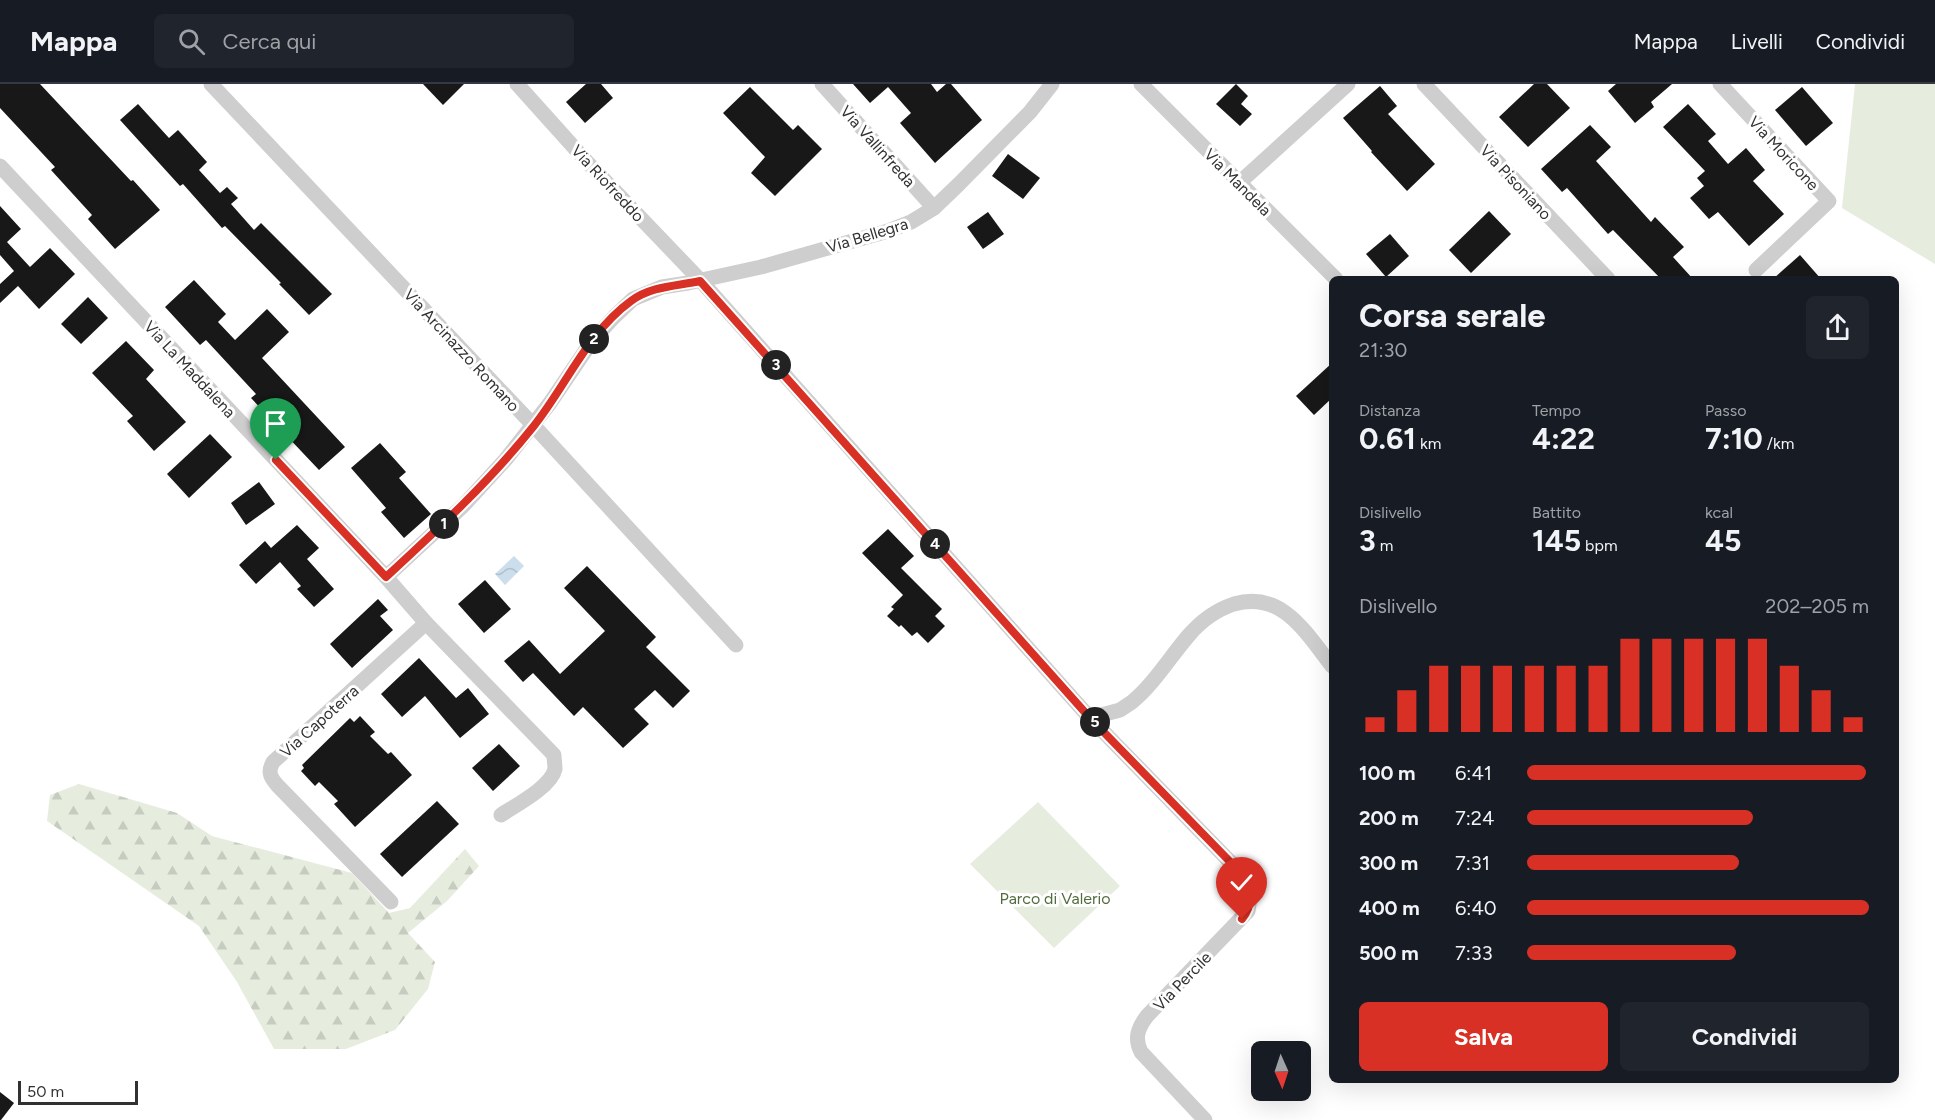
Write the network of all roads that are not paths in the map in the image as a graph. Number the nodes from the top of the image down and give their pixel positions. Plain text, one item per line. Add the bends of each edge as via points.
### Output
1 (211, 84) edge
2 (517, 84) edge
3 (822, 84) edge
4 (1052, 84) edge
5 (1141, 84) edge
6 (1348, 84) edge
7 (1424, 84) edge
8 (1720, 84) edge
9 (0, 166) edge
10 (1239, 183) junction
11 (934, 208) junction
12 (1756, 270) dead end
13 (1333, 276) edge
14 (1605, 276) edge
15 (700, 281) junction
16 (534, 426) junction
17 (386, 577) junction
18 (426, 624) junction
19 (736, 645) dead end
20 (1329, 662) edge
21 (1090, 718) junction
22 (501, 815) dead end
23 (391, 903) dead end
24 (1205, 1120) edge

1 - 16 street, Via Arcinazzo Romano
2 - 15 street, Via Riofreddo
3 - 11 street, Via Vallinfreda
4 - 11 street, Via Bellegra via 1030,112
5 - 10 street, Via Mandela
6 - 10 street
7 - 14 street, Via Pisoniano
8 - 12 street, Via Moricone via 1828,201
9 - 17 street, Via La Maddalena
10 - 13 street, Via Mandela
11 - 15 street, Via Bellegra via 895,229
15 - 16 street, Via Bellegra via 654,290 633,299 586,349
15 - 21 street, Via Percile
16 - 17 street, Via Bellegra via 463,506
16 - 19 street, Via Arcinazzo Romano
17 - 18 street, Via La Maddalena
18 - 22 street, Via La Maddalena via 554,755 555,770 550,780
18 - 23 street, Via Capoterra via 273,762 270,769 270,778
20 - 21 street via 1284,612 1271,603 1244,602 1217,611 1198,625 1129,705
21 - 24 street, Via Percile via 1242,874 1249,889 1251,903 1242,919 1138,1029 1141,1053

